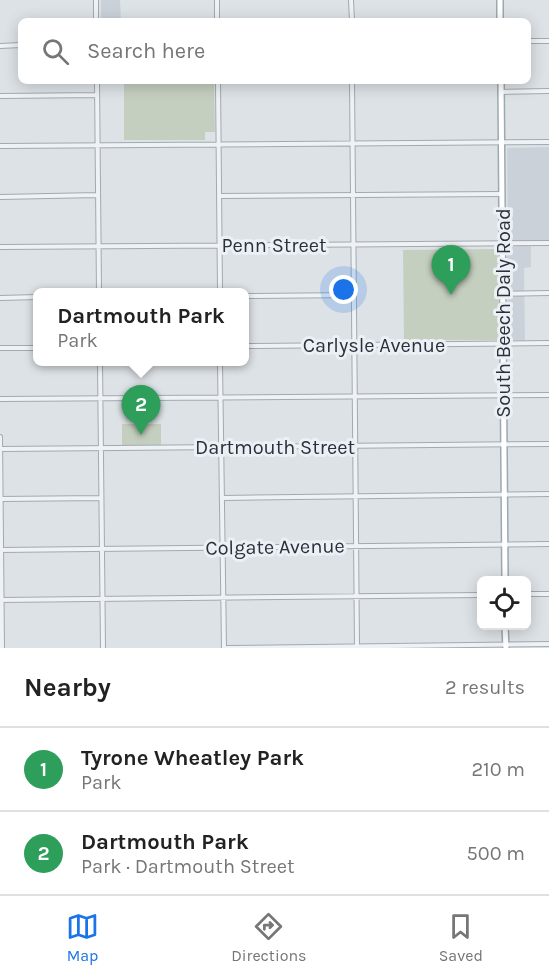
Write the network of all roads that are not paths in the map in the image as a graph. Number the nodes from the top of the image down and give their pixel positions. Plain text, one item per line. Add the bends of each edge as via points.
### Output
1 (96, 0) edge
2 (217, 0) edge
3 (351, 0) edge
4 (500, 0) edge
5 (96, 18) edge
6 (217, 18) edge
7 (352, 18) edge
8 (500, 18) edge
9 (531, 41) edge
10 (549, 41) edge
11 (18, 45) edge
12 (0, 46) edge
13 (97, 84) edge
14 (218, 84) edge
15 (352, 84) edge
16 (501, 84) edge
17 (501, 92) junction
18 (549, 92) edge
19 (97, 95) junction
20 (0, 96) edge
21 (549, 142) edge
22 (501, 143) junction
23 (352, 144) junction
24 (97, 145) junction
25 (218, 145) junction
26 (0, 146) edge
27 (502, 194) junction
28 (98, 195) junction
29 (353, 195) junction
30 (219, 196) junction
31 (0, 197) edge
32 (549, 243) edge
33 (502, 244) junction
34 (353, 245) junction
35 (98, 246) junction
36 (219, 246) junction
37 (0, 247) edge
38 (99, 288) edge
39 (220, 288) edge
40 (549, 293) edge
41 (502, 294) junction
42 (354, 295) junction
43 (249, 296) edge
44 (33, 297) edge
45 (0, 298) edge
46 (503, 344) junction
47 (549, 344) edge
48 (249, 346) edge
49 (354, 346) junction
50 (0, 348) edge
51 (33, 348) edge
52 (100, 366) edge
53 (220, 366) edge
54 (549, 395) edge
55 (503, 396) junction
56 (355, 397) junction
57 (221, 398) junction
58 (0, 399) edge
59 (100, 399) junction
60 (0, 437) edge
61 (549, 444) edge
62 (504, 445) junction
63 (356, 447) junction
64 (101, 448) junction
65 (221, 448) junction
66 (0, 449) edge
67 (549, 494) edge
68 (504, 495) junction
69 (356, 496) junction
70 (101, 498) junction
71 (222, 498) junction
72 (0, 499) edge
73 (549, 544) edge
74 (505, 545) junction
75 (356, 546) junction
76 (223, 548) junction
77 (102, 549) junction
78 (1, 550) edge
79 (505, 576) edge
80 (531, 594) edge
81 (549, 594) edge
82 (477, 595) edge
83 (357, 596) junction
84 (223, 598) junction
85 (102, 599) junction
86 (1, 600) edge
87 (506, 630) edge
88 (549, 644) edge
89 (506, 646) edge
90 (357, 647) edge
91 (2, 648) edge
92 (103, 648) edge
93 (225, 648) edge

1 - 5 street
2 - 6 street
3 - 7 street
4 - 8 main road
9 - 10 street
11 - 12 street
13 - 19 street
14 - 25 street
15 - 23 street
16 - 17 main road, South Beech Daly Road
17 - 18 street
17 - 22 main road, South Beech Daly Road
19 - 20 street
19 - 24 street
21 - 22 street
22 - 23 street
22 - 27 main road, South Beech Daly Road
23 - 25 street
23 - 29 street
24 - 25 street
24 - 26 street
24 - 28 street
25 - 30 street
27 - 29 street
27 - 33 main road, South Beech Daly Road
28 - 31 street
28 - 35 street
29 - 30 street
29 - 34 street
30 - 36 street
32 - 33 street, Penn Street
33 - 34 street, Penn Street
33 - 41 main road, South Beech Daly Road
34 - 36 street, Penn Street
34 - 42 street
35 - 36 street, Penn Street
35 - 37 street, Penn Street
35 - 38 street
36 - 39 street
40 - 41 street
41 - 46 main road, South Beech Daly Road
42 - 43 street
42 - 49 street
44 - 45 street
46 - 47 street, Carlysle Avenue
46 - 49 street, Carlysle Avenue
46 - 55 main road, South Beech Daly Road
48 - 49 street, Carlysle Avenue
49 - 56 street
50 - 51 street
52 - 59 street
53 - 57 street
54 - 55 street
55 - 56 street
55 - 62 main road, South Beech Daly Road
56 - 57 street
56 - 63 street
57 - 59 street
57 - 65 street
58 - 59 street
59 - 64 street
60 - 66 street
61 - 62 street, Dartmouth Street
62 - 63 street, Dartmouth Street
62 - 68 main road, South Beech Daly Road
63 - 65 street, Dartmouth Street
63 - 69 street
64 - 65 street, Dartmouth Street
64 - 66 street, Dartmouth Street
64 - 70 street
65 - 71 street
66 - 72 street
67 - 68 street
68 - 69 street
68 - 74 main road, South Beech Daly Road
69 - 71 street
69 - 75 street
70 - 72 street
70 - 77 street
71 - 76 street
72 - 78 street
73 - 74 street, Colgate Avenue
74 - 75 street, Colgate Avenue
74 - 79 main road, South Beech Daly Road
75 - 76 street, Colgate Avenue
75 - 83 street
76 - 77 street, Colgate Avenue
76 - 84 street
77 - 78 street, Colgate Avenue
77 - 85 street
78 - 86 street
80 - 81 street
82 - 83 street
83 - 84 street
83 - 90 street
84 - 85 street
84 - 93 street
85 - 86 street
85 - 92 street
86 - 91 street
87 - 89 main road
88 - 89 street
89 - 90 street
90 - 93 street

